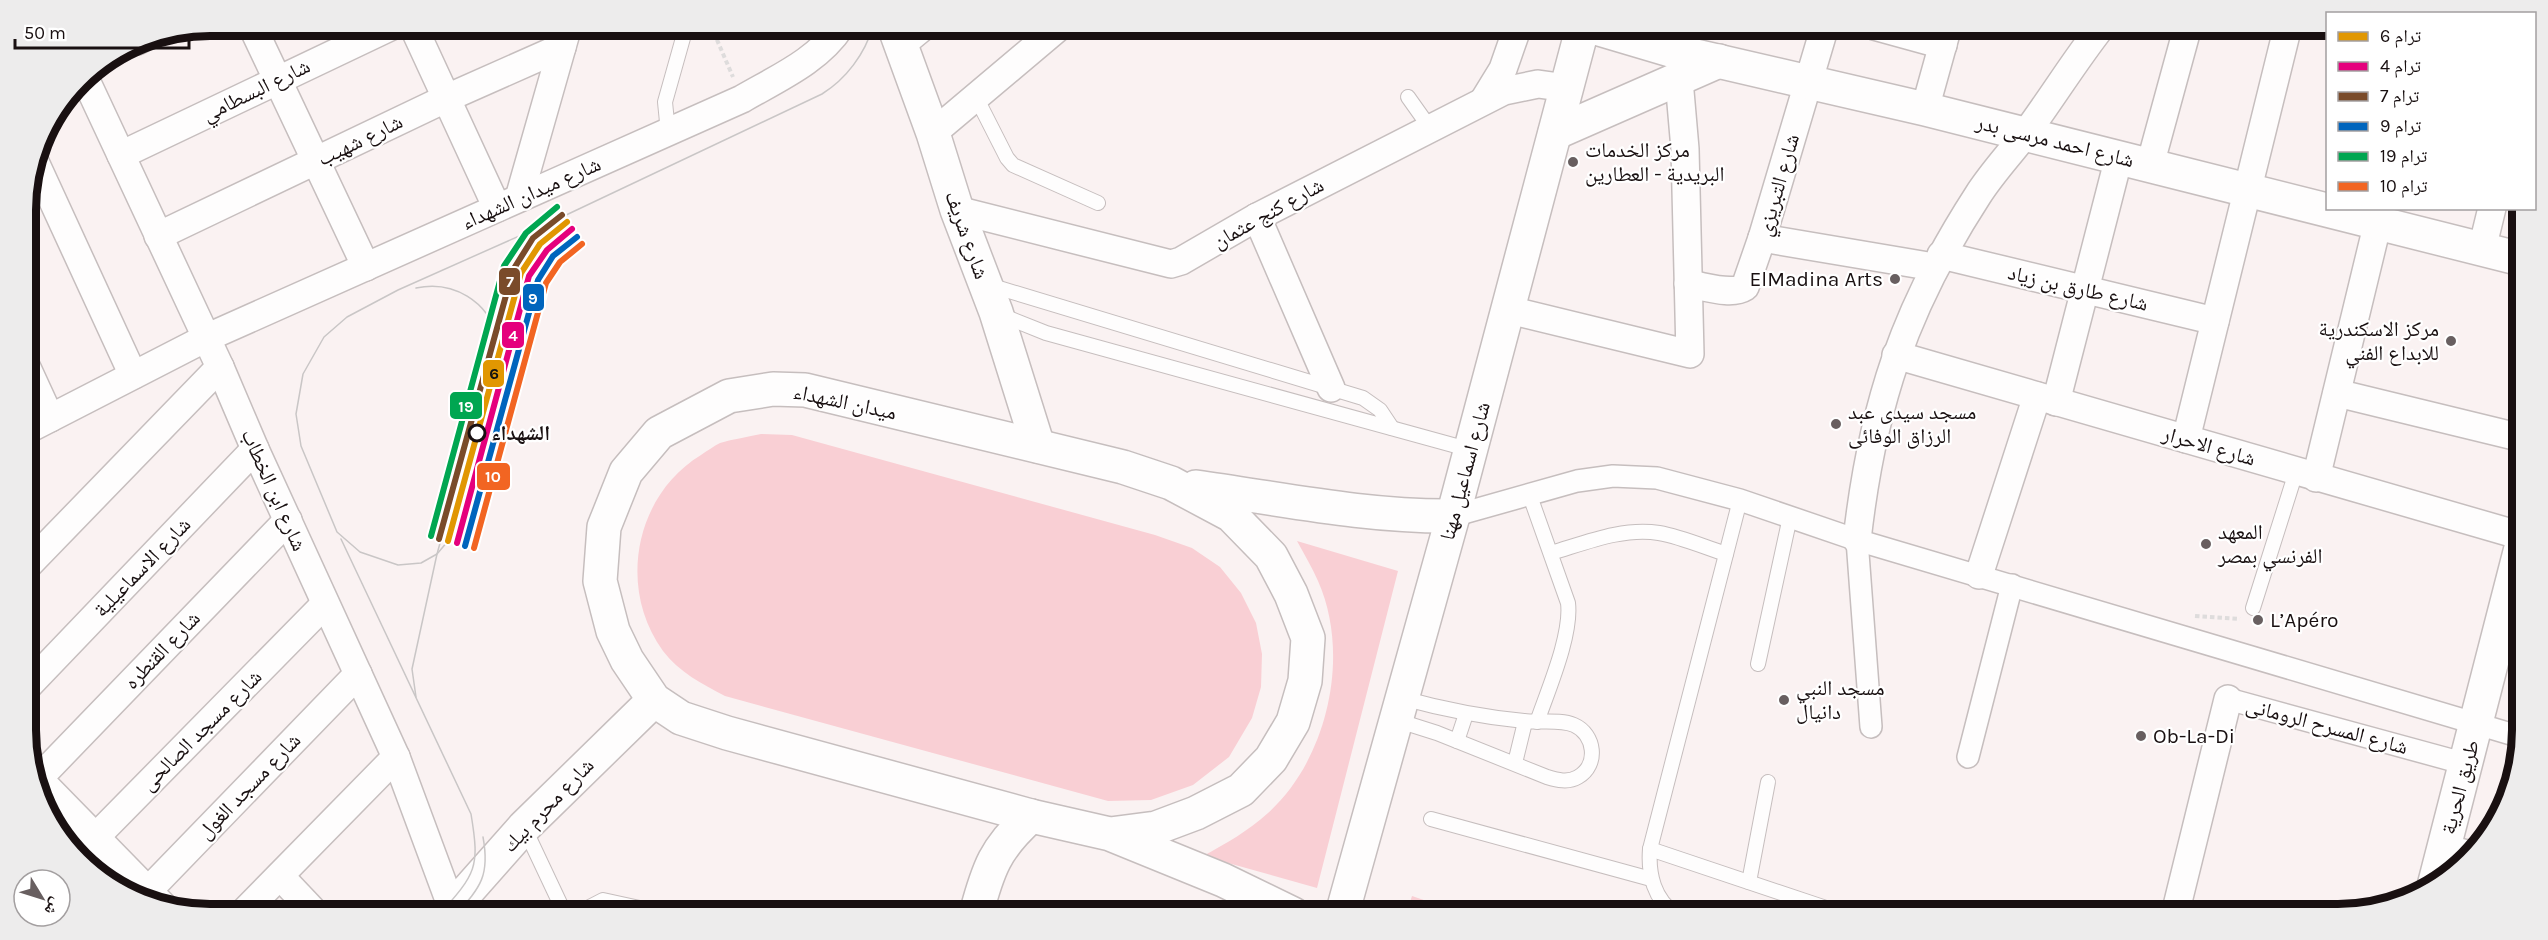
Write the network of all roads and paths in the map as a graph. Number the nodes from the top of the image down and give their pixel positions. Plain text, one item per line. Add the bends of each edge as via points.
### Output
1 (257, 36) edge
2 (371, 36) edge
3 (418, 36) edge
4 (565, 36) edge
5 (715, 36) edge
6 (834, 36) edge
7 (907, 36) edge
8 (1048, 36) edge
9 (1515, 36) edge
10 (1580, 36) edge
11 (1623, 36) edge
12 (1823, 36) edge
13 (1945, 36) edge
14 (2094, 36) edge
15 (2185, 36) edge
16 (2286, 36) edge
17 (683, 38) dead end
18 (1719, 61) junction
19 (278, 80) junction
20 (1679, 80) junction
21 (1808, 81) junction
22 (89, 86) edge
23 (1567, 88) junction
24 (976, 97) junction
25 (1408, 97) dead end
26 (447, 98) junction
27 (742, 99) junction
28 (1484, 100) junction
29 (1925, 109) junction
30 (1430, 128) junction
31 (668, 132) junction
32 (933, 133) junction
33 (1555, 133) junction
34 (2025, 135) junction
35 (121, 155) junction
36 (2119, 157) junction
37 (316, 161) junction
38 (2150, 165) junction
39 (40, 173) edge
40 (2248, 189) junction
41 (508, 203) junction
42 (1098, 203) dead end
43 (2326, 209) edge
44 (957, 210) junction
45 (2331, 210) edge
46 (2492, 210) edge
47 (1257, 217) junction
48 (2378, 222) junction
49 (158, 236) junction
50 (1762, 238) junction
51 (2482, 249) junction
52 (2512, 256) edge
53 (1938, 261) junction
54 (366, 267) junction
55 (1688, 284) junction
56 (2085, 290) junction
57 (990, 298) junction
58 (1509, 310) junction
59 (2215, 321) junction
60 (206, 338) junction
61 (1896, 355) junction
62 (220, 367) junction
63 (133, 375) junction
64 (1331, 388) junction
65 (2337, 393) junction
66 (2046, 399) junction
67 (39, 424) edge
68 (1392, 428) junction
69 (2512, 436) edge
70 (2186, 439) junction
71 (1038, 446) junction
72 (255, 449) junction
73 (1471, 450) junction
74 (2306, 475) junction
75 (1171, 483) junction
76 (1530, 496) junction
77 (1740, 500) junction
78 (1453, 516) junction
79 (1790, 517) junction
80 (288, 520) junction
81 (2512, 533) edge
82 (1857, 540) junction
83 (1551, 553) junction
84 (1726, 554) junction
85 (36, 557) edge
86 (1979, 575) junction
87 (2012, 585) junction
88 (325, 604) junction
89 (2253, 608) joint
90 (2191, 626) dead end
91 (2511, 634) edge
92 (1758, 664) dead end
93 (358, 674) junction
94 (36, 677) edge
95 (2228, 699) joint
96 (654, 700) junction
97 (1399, 709) junction
98 (1466, 714) junction
99 (1531, 722) junction
100 (2478, 723) junction
101 (1871, 727) dead end
102 (2512, 733) edge
103 (1457, 741) junction
104 (396, 757) junction
105 (1968, 757) dead end
106 (1515, 763) junction
107 (2466, 764) junction
108 (41, 771) edge
109 (1768, 782) dead end
110 (50, 797) edge
111 (1031, 816) junction
112 (1431, 819) dead end
113 (525, 827) junction
114 (1110, 834) junction
115 (87, 847) edge
116 (1650, 849) junction
117 (2457, 851) edge
118 (2448, 864) edge
119 (280, 876) junction
120 (1651, 879) junction
121 (1749, 882) junction
122 (137, 888) edge
123 (155, 895) edge
124 (253, 904) edge
125 (306, 904) edge
126 (447, 904) edge
127 (457, 904) edge
128 (560, 904) edge
129 (595, 904) edge
130 (621, 904) edge
131 (979, 904) edge
132 (1272, 904) edge
133 (1352, 904) edge
134 (1666, 904) edge
135 (1814, 904) edge
136 (2177, 904) edge

1 - 19 street
2 - 19 street, شارع البسطامي
3 - 26 street
4 - 26 street, شارع شهيب
4 - 41 street
5 - 27 path
6 - 27 street, شارع ميدان الشهداء via 805,63
7 - 32 main road, شارع شريف
8 - 24 street
9 - 28 street via 1503,69
10 - 23 main road, شارع اسماعيل مهنا
11 - 18 main road, شارع احمد مرسى بدر
12 - 21 street, شارع التبريزي
13 - 29 street
14 - 34 street
15 - 38 street
16 - 40 street
17 - 31 lane via 665,102
18 - 20 main road
18 - 21 main road, شارع احمد مرسى بدر
19 - 35 street, شارع البسطامي
19 - 37 street
20 - 33 main road
20 - 55 street
21 - 29 main road, شارع احمد مرسى بدر
21 - 50 street, شارع التبريزي
22 - 35 street, شارع ابن الخطاب
23 - 28 street, شارع كنج عثمان via 1538,84
23 - 33 main road, شارع اسماعيل مهنا
24 - 32 street
24 - 42 lane via 1013,165
25 - 30 lane
26 - 37 street, شارع شهيب
26 - 41 street
27 - 31 street, شارع ميدان الشهداء
28 - 30 street, شارع كنج عثمان
29 - 34 main road, شارع احمد مرسى بدر
30 - 47 street, شارع كنج عثمان
31 - 41 street, شارع ميدان الشهداء
32 - 44 main road, شارع شريف
33 - 58 main road, شارع اسماعيل مهنا
34 - 36 main road, شارع احمد مرسى بدر
34 - 53 street via 1980,193
35 - 49 street, شارع ابن الخطاب
36 - 38 main road, شارع احمد مرسى بدر
36 - 56 street
37 - 49 street, شارع شهيب
37 - 54 street
38 - 40 main road, شارع احمد مرسى بدر
39 - 63 street
40 - 43 main road, شارع احمد مرسى بدر
40 - 59 street
41 - 54 street, شارع ميدان الشهداء
44 - 47 street, شارع كنج عثمان via 1171,264
44 - 57 main road, شارع شريف
45 - 48 main road, شارع احمد مرسى بدر
46 - 51 street
47 - 64 street
48 - 51 main road, شارع احمد مرسى بدر
48 - 65 street
49 - 60 street, شارع ابن الخطاب
50 - 53 street, شارع طارق بن زياد
50 - 55 street, شارع التبريزي via 1750,277 1739,291
51 - 52 main road, شارع احمد مرسى بدر
53 - 56 street, شارع طارق بن زياد
53 - 61 street
54 - 60 street, شارع ميدان الشهداء
55 - 58 street via 1690,354
56 - 59 street, شارع طارق بن زياد
56 - 66 street
57 - 64 lane
57 - 68 lane via 1012,321 1046,333
57 - 71 main road, شارع شريف
58 - 73 main road, شارع اسماعيل مهنا
59 - 70 street
60 - 62 street, شارع ابن الخطاب
60 - 63 street, شارع ميدان الشهداء
61 - 66 street, شارع الاحرار
61 - 82 street via 1866,467
62 - 72 street, شارع ابن الخطاب
62 - 85 street
63 - 67 street, شارع ميدان الشهداء
64 - 68 lane via 1371,403
65 - 69 street
65 - 74 street
66 - 70 street, شارع الاحرار
66 - 86 street
68 - 73 lane
70 - 74 street, شارع الاحرار
71 - 75 main road, ميدان الشهداء
71 - 96 main road, ميدان الشهداء via 805,390 773,389 729,396 659,433 626,472 604,527 600,581 613,631
72 - 80 street, شارع ابن الخطاب
72 - 94 street, شارع الاسماعيلية
73 - 78 main road, شارع اسماعيل مهنا
74 - 81 street, شارع الاحرار
74 - 89 lane
75 - 78 main road via 1352,511 1409,517
75 - 114 main road, ميدان الشهداء via 1231,515 1271,556 1308,638 1305,681 1293,722 1271,759 1241,790 1156,828
76 - 77 street via 1577,481 1613,476 1657,478
76 - 78 street
76 - 83 lane
77 - 79 street
77 - 84 lane
78 - 97 main road, شارع اسماعيل مهنا
79 - 82 street
79 - 92 lane
80 - 88 street, شارع ابن الخطاب
80 - 108 street, شارع القنطره
82 - 86 street
82 - 101 street
83 - 84 lane via 1637,532 1658,533
83 - 99 lane via 1568,603 1569,621
84 - 116 lane
86 - 87 street
87 - 100 street
87 - 105 street
88 - 93 street, شارع ابن الخطاب
88 - 115 street, شارع مسجد الصالحى
89 - 90 path via 2233,620 2195,616
91 - 100 main road, طريق الحرية
93 - 104 street, شارع ابن الخطاب
93 - 123 street, شارع مسجد الغول
95 - 107 street, شارع المسرح الرومانى
95 - 136 street, شارع المسرح الرومانى
96 - 111 main road, ميدان الشهداء via 681,718 727,733
96 - 113 main road, شارع محرم بيك
97 - 98 lane
97 - 103 lane
97 - 133 main road, شارع اسماعيل مهنا
98 - 99 lane
98 - 103 lane
99 - 106 lane
99 - 106 lane via 1573,725 1587,734 1593,749 1590,765 1579,777 1563,781
100 - 102 street
100 - 107 main road, طريق الحرية
103 - 106 lane
104 - 119 street
104 - 126 street, شارع ابن الخطاب
107 - 117 main road, طريق الحرية
109 - 121 lane
110 - 115 street
111 - 114 main road, ميدان الشهداء
111 - 131 main road via 992,860
112 - 120 lane
113 - 127 main road, شارع محرم بيك
113 - 128 lane
114 - 132 main road
115 - 122 street
116 - 120 lane
116 - 121 lane
117 - 118 main road, طريق الحرية
119 - 124 street
119 - 125 street
120 - 134 lane
121 - 135 lane
129 - 130 lane via 603,900

